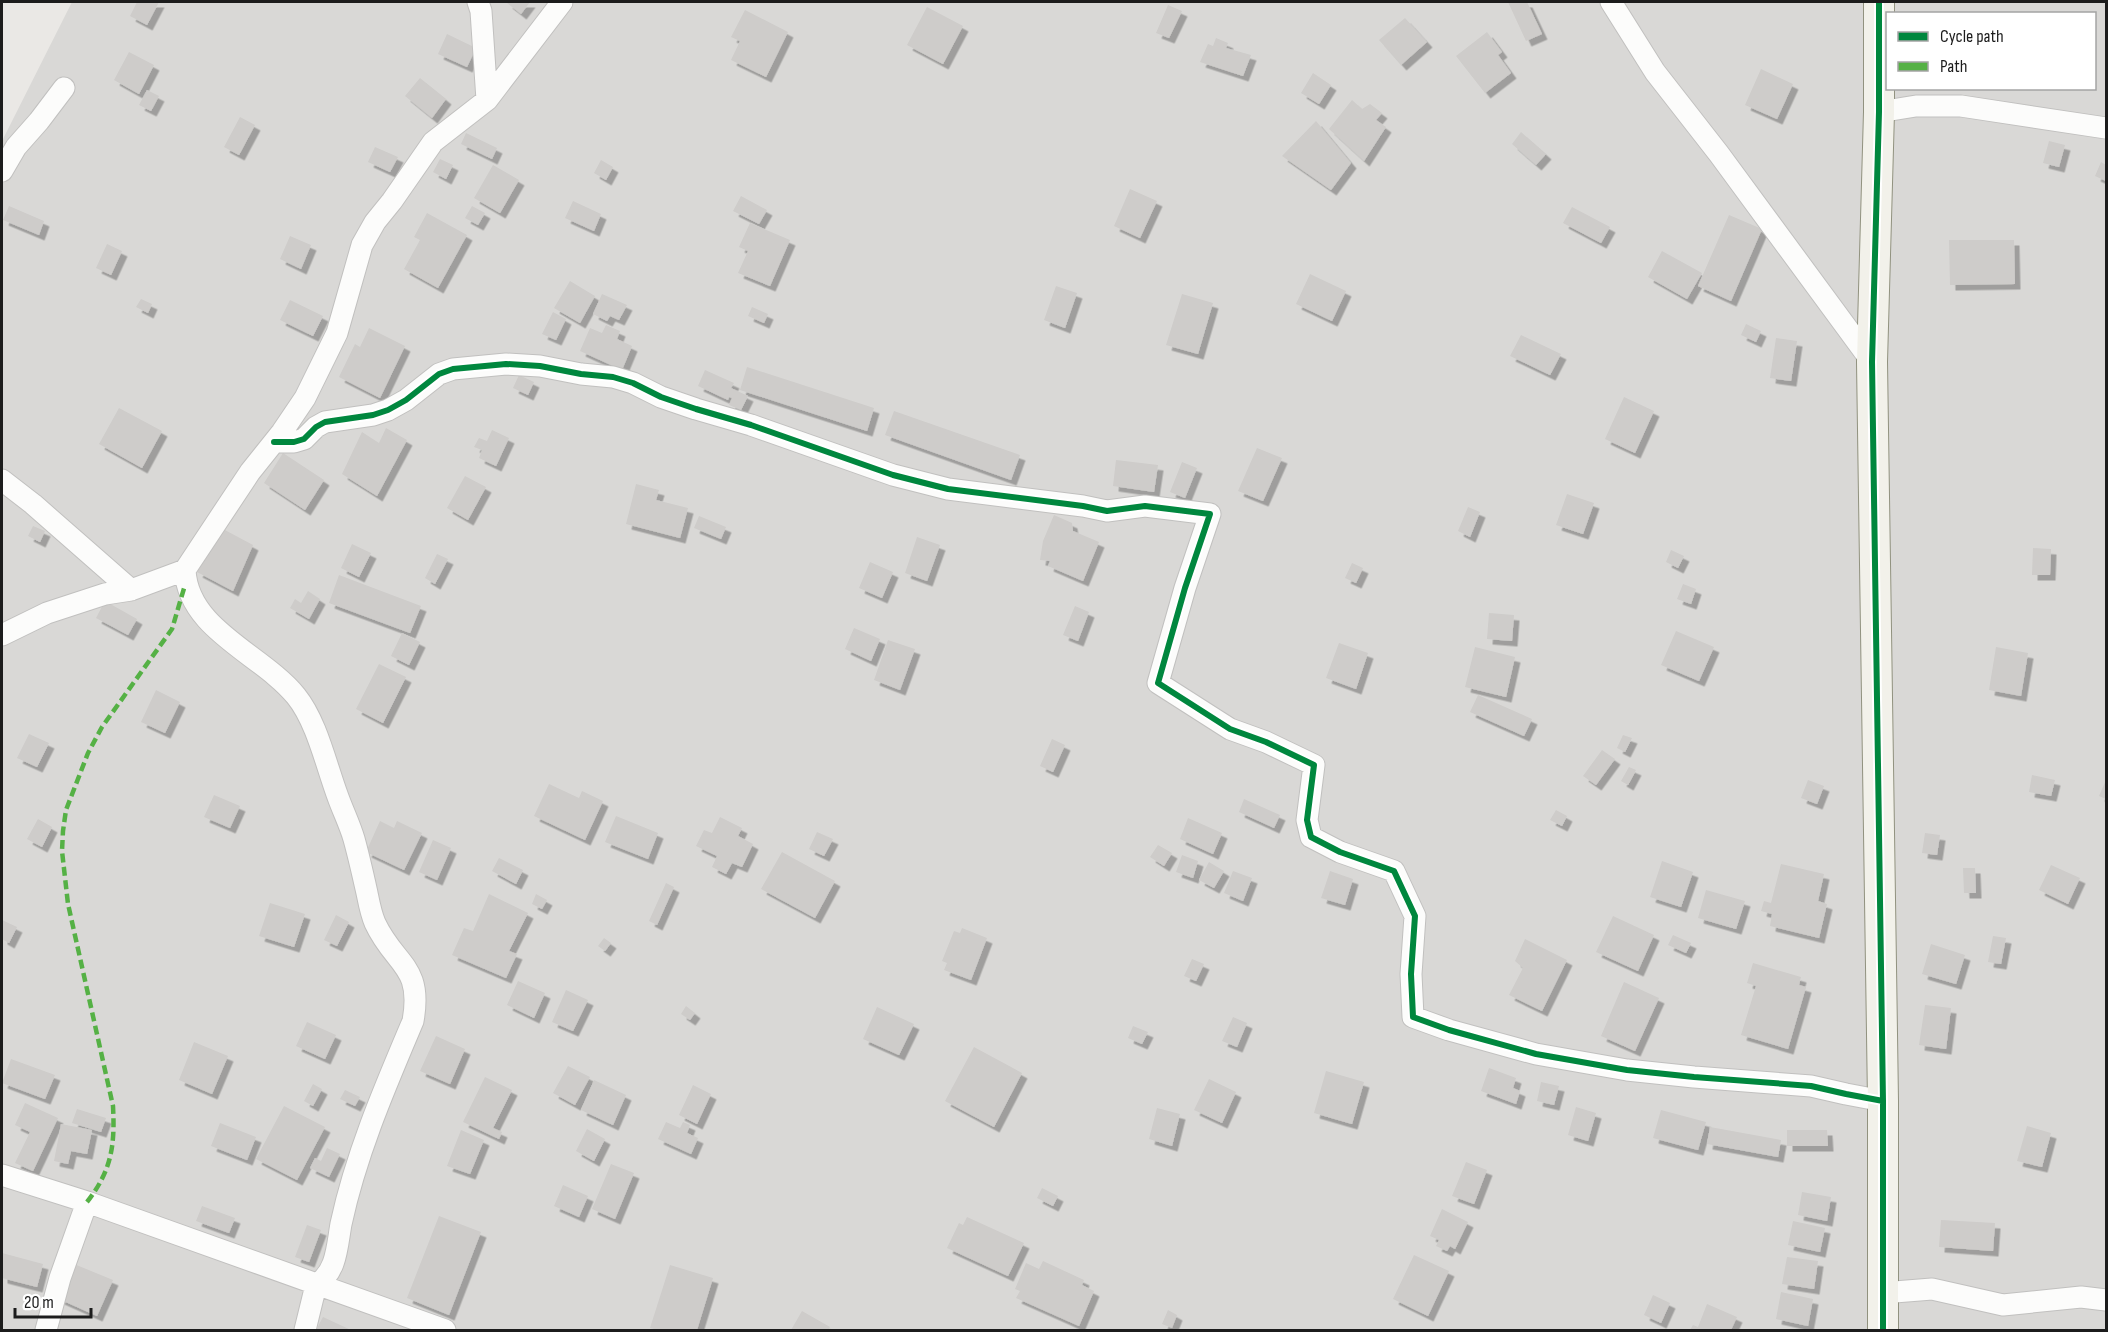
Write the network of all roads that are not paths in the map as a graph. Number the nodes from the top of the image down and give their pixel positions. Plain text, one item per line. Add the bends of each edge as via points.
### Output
1 (478, 2) edge
2 (562, 2) edge
3 (1611, 2) edge
4 (1879, 2) edge
5 (64, 88) dead end
6 (487, 100) junction
7 (1879, 112) junction
8 (2106, 128) edge
9 (2, 171) edge
10 (1872, 362) junction
11 (274, 442) junction
12 (2, 480) edge
13 (185, 570) junction
14 (131, 590) junction
15 (2, 635) edge
16 (1883, 1101) junction
17 (2, 1175) edge
18 (87, 1202) junction
19 (316, 1285) junction
20 (1882, 1293) junction
21 (2106, 1300) edge
22 (46, 1330) edge
23 (305, 1330) edge
24 (445, 1330) edge
25 (1883, 1330) edge

1 - 6 street
2 - 6 street
3 - 10 street via 1655,72
4 - 7 street
5 - 9 street via 16,147
6 - 11 street via 433,142 375,222 362,244 328,353 305,398
7 - 8 street via 1916,106 1960,106
7 - 10 street
10 - 16 street
11 - 13 street
11 - 16 street via 294,442 325,423 388,410 439,374 453,369 506,364 540,366 633,383 696,410 752,425 893,475 948,489 1107,511 1145,506 1210,514 1158,683 1230,729 1314,765 1307,820 1311,837 1394,871 1416,916 1411,974 1413,1017 1536,1054 1627,1070 1811,1086
12 - 14 street
13 - 14 street
13 - 19 street via 189,594 214,627 297,697 349,822 376,924 408,969 415,986 413,1021 359,1157 332,1268
14 - 15 street via 105,594 47,613
16 - 20 street
17 - 18 street
18 - 19 street
18 - 22 street
19 - 23 street
19 - 24 street
20 - 21 street via 1932,1289 2003,1305 2081,1297
20 - 25 street

